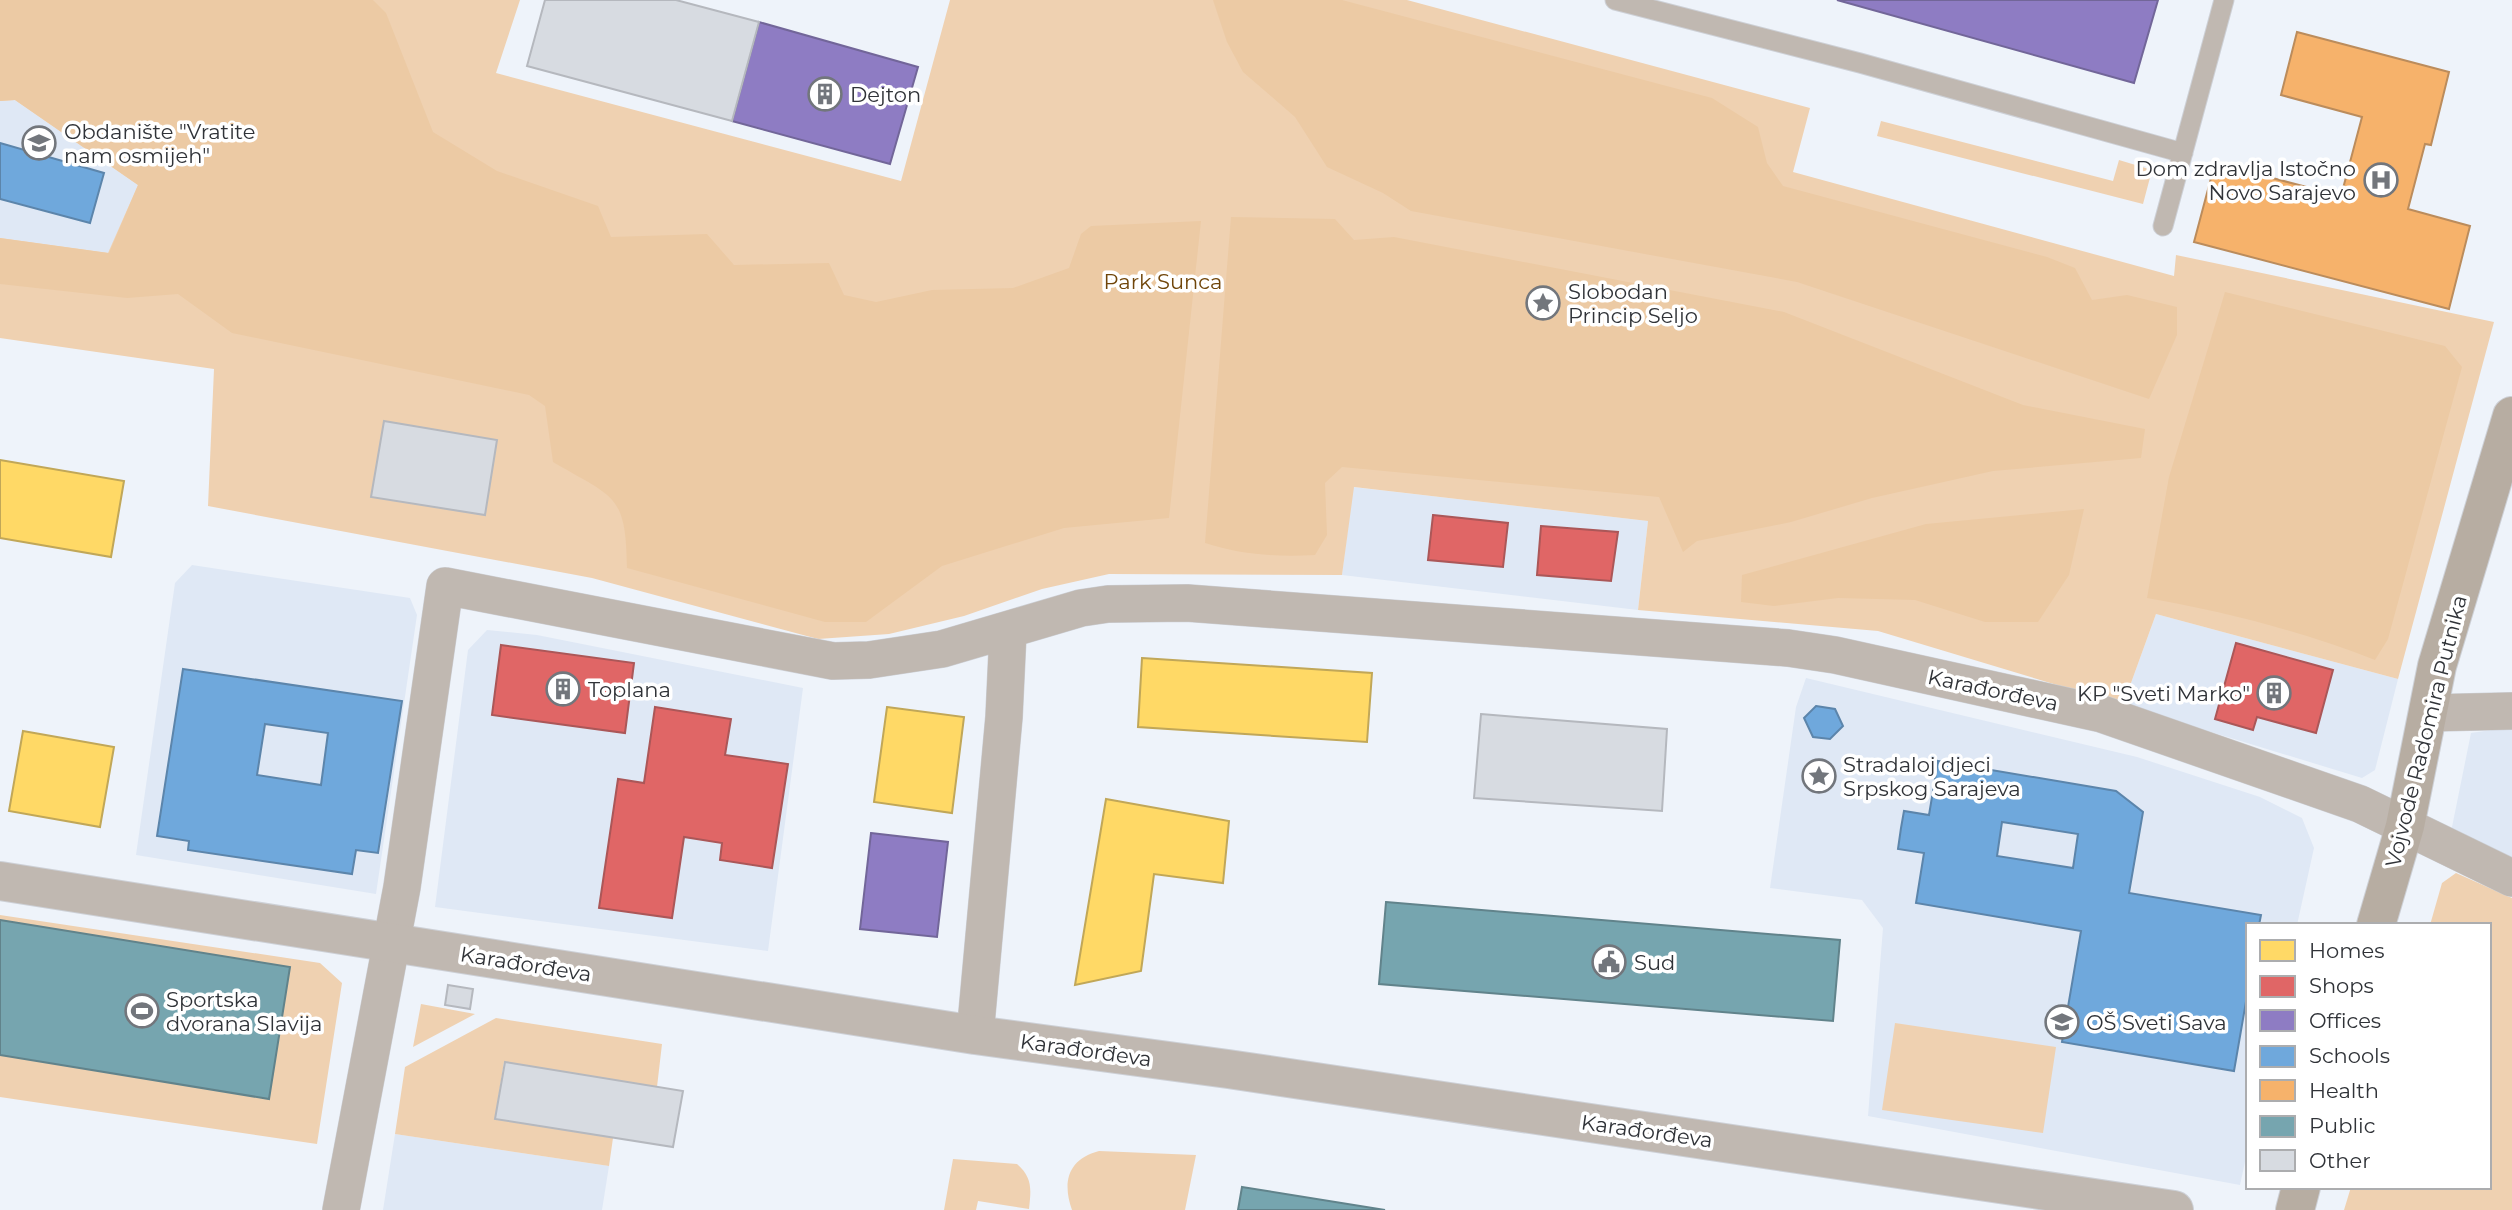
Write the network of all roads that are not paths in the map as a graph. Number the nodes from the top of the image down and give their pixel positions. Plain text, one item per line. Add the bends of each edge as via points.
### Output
1 (1615, 0) edge
2 (2224, 0) edge
3 (2182, 153) junction
4 (2162, 226) dead end
5 (2512, 416) edge
6 (1008, 632) junction
7 (2512, 711) edge
8 (2428, 713) junction
9 (2404, 826) junction
10 (2512, 878) edge
11 (0, 881) edge
12 (2377, 923) edge
13 (392, 945) junction
14 (975, 1035) junction
15 (2300, 1189) edge
16 (341, 1210) edge
17 (2174, 1210) edge
18 (2295, 1210) edge

1 - 3 lane
2 - 3 lane
3 - 4 lane
5 - 8 main road, Vojvode Radomira Putnika via 2437,666
6 - 9 street, Karađorđeva via 1081,607 1187,603 1788,648 2102,714 2360,804
6 - 13 street, Karađorđeva via 908,655 833,661 446,586
6 - 14 street
7 - 8 street
8 - 9 main road, Vojvode Radomira Putnika
9 - 10 street, Karađorđeva
9 - 12 main road, Vojvode Radomira Putnika
11 - 13 street, Karađorđeva
13 - 14 street, Karađorđeva
13 - 16 street
14 - 17 street, Karađorđeva
15 - 18 main road

